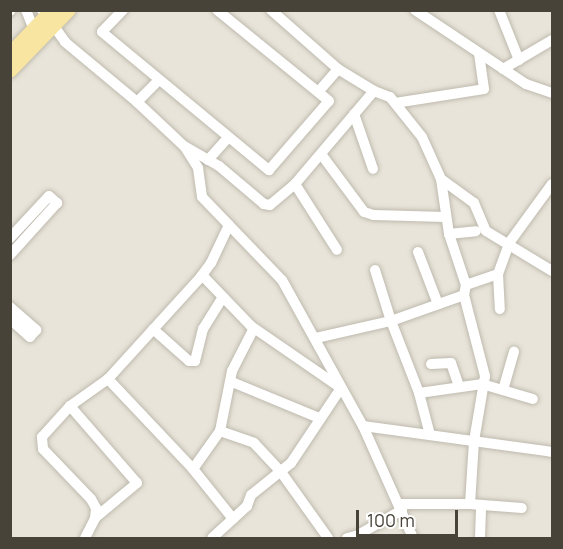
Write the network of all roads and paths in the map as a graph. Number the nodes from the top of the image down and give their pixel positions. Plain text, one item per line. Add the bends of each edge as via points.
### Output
1 (26, 10) edge
2 (69, 10) edge
3 (123, 10) edge
4 (217, 10) edge
5 (271, 10) edge
6 (415, 10) edge
7 (500, 10) edge
8 (45, 22) edge
9 (552, 40) edge
10 (10, 54) edge
11 (479, 54) junction
12 (519, 60) junction
13 (338, 69) junction
14 (502, 69) junction
15 (10, 71) edge
16 (159, 80) junction
17 (552, 83) edge
18 (538, 88) junction
19 (319, 91) junction
20 (374, 91) junction
21 (552, 93) edge
22 (137, 102) junction
23 (395, 103) junction
24 (354, 114) junction
25 (228, 138) junction
26 (185, 147) junction
27 (321, 154) junction
28 (208, 160) junction
29 (373, 169) dead end
30 (441, 179) junction
31 (295, 184) junction
32 (552, 184) edge
33 (445, 217) junction
34 (229, 225) junction
35 (476, 231) dead end
36 (449, 234) junction
37 (10, 238) edge
38 (509, 243) junction
39 (338, 250) dead end
40 (418, 252) dead end
41 (10, 255) edge
42 (375, 270) dead end
43 (552, 271) edge
44 (498, 274) junction
45 (202, 275) junction
46 (465, 290) junction
47 (222, 299) junction
48 (438, 304) junction
49 (10, 307) edge
50 (500, 309) dead end
51 (10, 319) edge
52 (391, 321) junction
53 (254, 328) junction
54 (153, 329) junction
55 (316, 338) junction
56 (514, 352) dead end
57 (431, 364) dead end
58 (108, 379) junction
59 (232, 382) junction
60 (482, 384) junction
61 (459, 386) junction
62 (341, 388) junction
63 (503, 390) junction
64 (419, 393) junction
65 (532, 399) dead end
66 (70, 406) junction
67 (319, 418) junction
68 (363, 426) junction
69 (220, 431) junction
70 (430, 435) junction
71 (474, 441) junction
72 (551, 450) edge
73 (193, 469) junction
74 (281, 472) junction
75 (476, 505) junction
76 (401, 507) junction
77 (522, 508) dead end
78 (95, 518) junction
79 (233, 519) junction
80 (85, 538) edge
81 (212, 538) edge
82 (328, 538) edge
83 (346, 538) edge
84 (413, 538) edge
85 (480, 538) edge

1 - 8 street
2 - 8 main road
3 - 16 street via 102,32
4 - 19 street
5 - 13 street
6 - 11 street
7 - 12 street
8 - 10 main road
8 - 15 main road
8 - 22 street
9 - 12 street
11 - 14 street
11 - 23 street via 484,89
12 - 14 street
13 - 19 street
13 - 20 street
14 - 18 street
16 - 22 street
16 - 25 street
17 - 18 street
18 - 21 street
19 - 25 street via 329,100 269,170
20 - 23 street
20 - 24 street
22 - 26 street
23 - 30 street via 422,137
24 - 27 street
24 - 29 street
25 - 28 street
26 - 28 street
26 - 34 street via 198,168 202,197
27 - 31 street
27 - 33 street via 364,212
28 - 31 street via 264,204 274,202
30 - 33 street
30 - 38 street via 474,203 486,231
31 - 39 street
32 - 38 street
33 - 36 street
34 - 45 street
34 - 55 street via 282,280
35 - 36 street
36 - 46 street
37 - 41 street via 49,196 57,203
38 - 43 street
38 - 44 street
40 - 48 street
42 - 52 street
44 - 46 street
44 - 50 street
45 - 47 street
45 - 54 street
46 - 48 street
46 - 60 street via 483,363
47 - 53 street
47 - 54 street via 203,329 195,361 189,361
48 - 52 street
49 - 51 street via 36,330 30,337
52 - 55 street
52 - 64 street
53 - 59 street via 232,371
53 - 62 street
54 - 58 street
55 - 62 street
56 - 63 street
57 - 61 street via 451,363
58 - 66 street
58 - 73 street
59 - 67 street
59 - 69 street
60 - 61 street
60 - 63 street
60 - 71 street
61 - 64 street
62 - 67 street
62 - 68 street
63 - 65 street
64 - 70 street
66 - 78 street via 41,442 43,449 91,499 96,508
66 - 78 street via 137,483
67 - 74 street
68 - 70 street
68 - 76 street
69 - 73 street
69 - 74 street via 254,443
70 - 71 street
71 - 72 street
71 - 75 street
73 - 79 street
74 - 79 street via 251,495 247,506
74 - 82 street
75 - 76 street
75 - 77 street
75 - 85 street
76 - 83 street via 356,536
76 - 84 street
78 - 80 street
79 - 81 street

